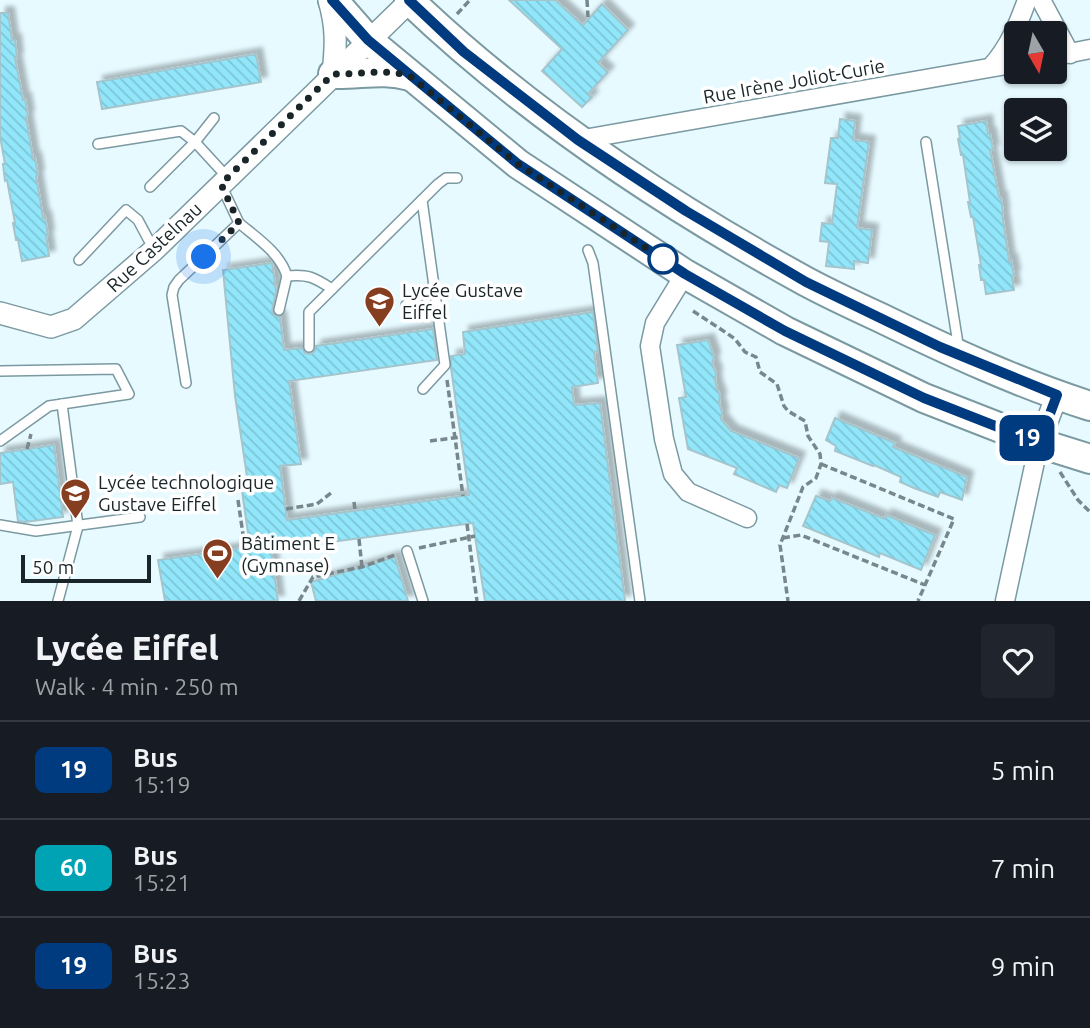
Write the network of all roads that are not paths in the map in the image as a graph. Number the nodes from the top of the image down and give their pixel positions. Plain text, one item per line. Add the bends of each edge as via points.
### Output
1 (331, 0) edge
2 (409, 0) edge
3 (1027, 0) edge
4 (1041, 0) edge
5 (1049, 21) edge
6 (368, 40) junction
7 (1090, 49) edge
8 (1068, 54) edge
9 (1004, 65) edge
10 (991, 67) junction
11 (333, 74) junction
12 (410, 76) junction
13 (215, 118) dead end
14 (578, 140) junction
15 (195, 142) junction
16 (926, 142) dead end
17 (98, 144) dead end
18 (457, 178) dead end
19 (224, 181) junction
20 (150, 187) dead end
21 (422, 200) junction
22 (239, 223) junction
23 (154, 250) junction
24 (588, 250) dead end
25 (79, 260) dead end
26 (685, 274) junction
27 (287, 276) junction
28 (434, 286) junction
29 (332, 289) junction
30 (406, 305) dead end
31 (279, 310) dead end
32 (2, 312) edge
33 (309, 347) dead end
34 (960, 355) junction
35 (0, 371) edge
36 (186, 383) dead end
37 (423, 390) dead end
38 (1057, 395) junction
39 (62, 404) junction
40 (1090, 406) edge
41 (0, 441) edge
42 (1049, 446) junction
43 (1090, 459) edge
44 (140, 517) dead end
45 (747, 518) dead end
46 (0, 526) edge
47 (78, 526) junction
48 (407, 551) road end
49 (58, 601) edge
50 (423, 601) edge
51 (640, 601) edge
52 (1004, 601) edge

1 - 6 main road
1 - 11 street via 336,47
2 - 6 street, Rue Castelnau
2 - 14 main road via 464,52
3 - 10 street via 1005,52
4 - 5 street
6 - 11 street, Rue Castelnau
6 - 12 main road
7 - 8 street
9 - 10 street, Rue Irène Joliot-Curie
10 - 14 street, Rue Irène Joliot-Curie
11 - 12 main road via 378,71
11 - 19 street, Rue Castelnau
12 - 26 main road via 518,164
13 - 15 lane
14 - 34 main road via 806,282
15 - 17 lane via 181,131
15 - 19 lane
15 - 20 lane
16 - 34 lane
18 - 21 lane via 446,178
19 - 22 lane
19 - 23 street, Rue Castelnau
21 - 28 lane
21 - 29 lane
22 - 27 lane via 269,248
22 - 36 lane via 174,287
23 - 25 lane via 138,220 126,210
23 - 32 street, Rue Castelnau via 74,319 62,324 51,327
24 - 51 lane
26 - 42 main road via 785,331 924,398
26 - 45 street via 655,323 650,346 664,439 673,474 688,492
27 - 29 lane via 316,278
27 - 31 lane
28 - 30 lane
28 - 37 lane via 445,365
29 - 33 lane via 309,312
34 - 38 main road
35 - 39 lane via 116,369 129,394
38 - 40 main road
38 - 42 street
39 - 41 lane via 49,407
39 - 47 lane
42 - 43 main road
42 - 52 street
44 - 47 lane
46 - 47 lane via 36,531
47 - 49 lane
48 - 50 lane

